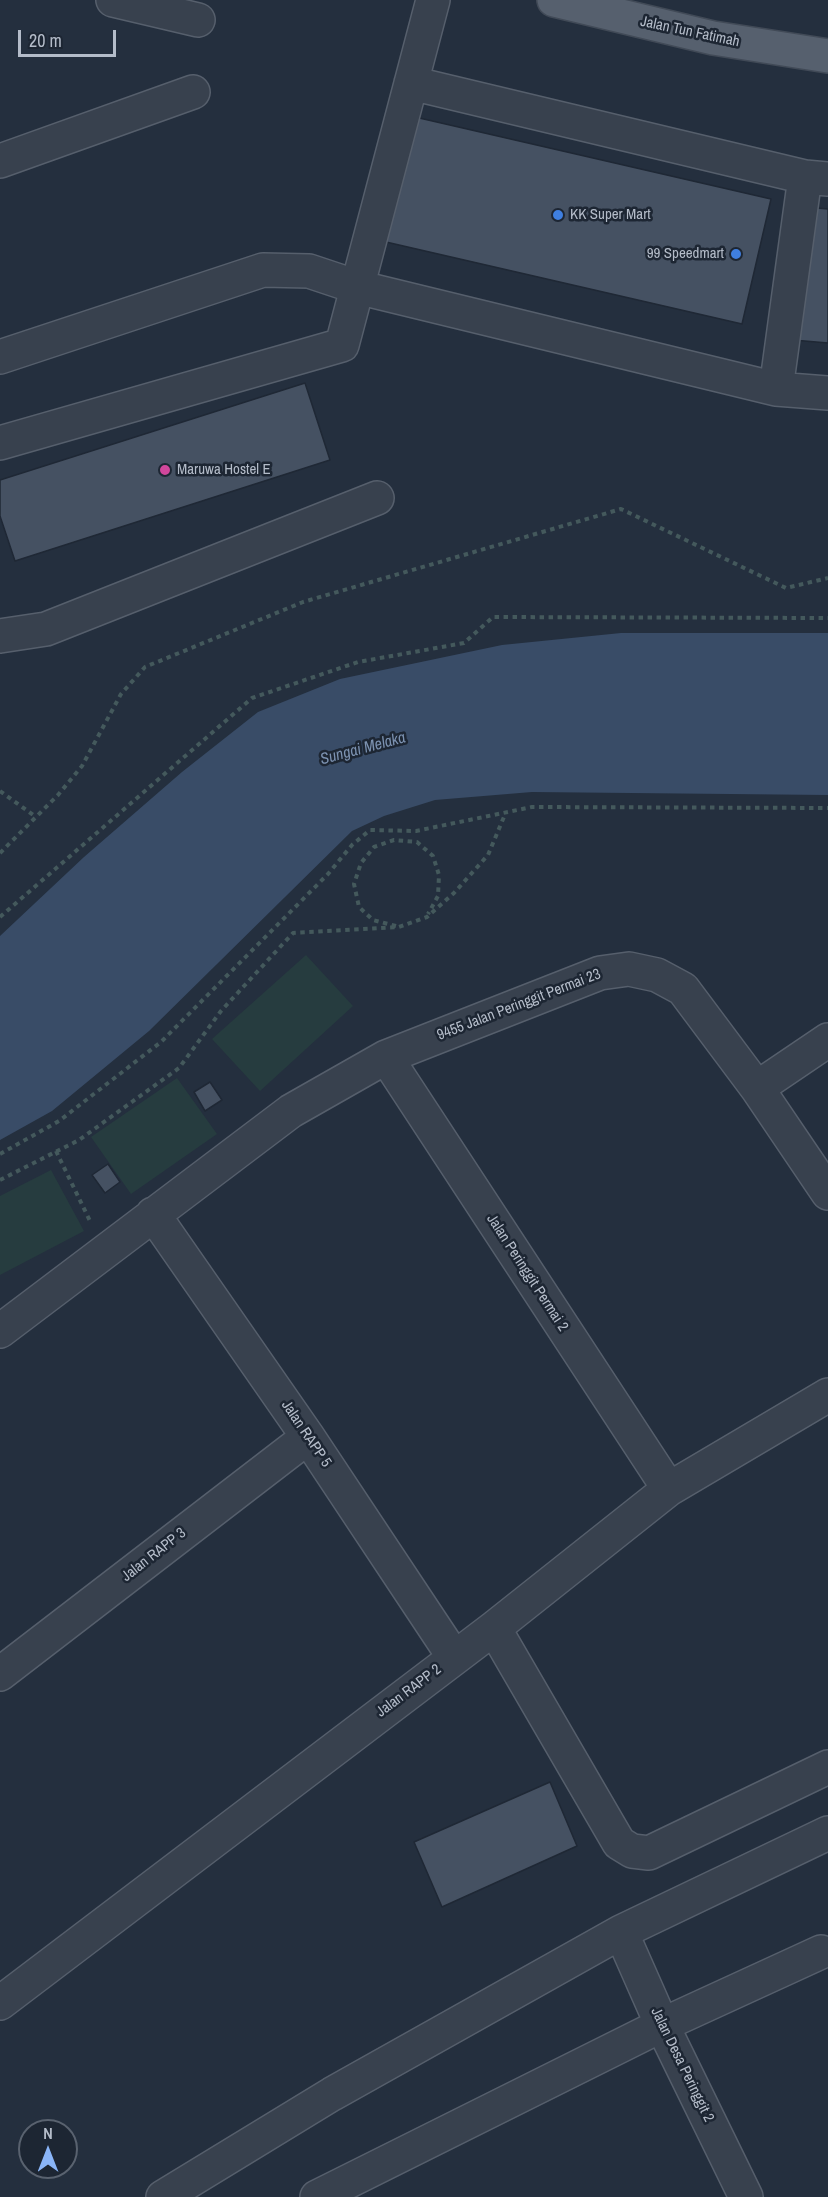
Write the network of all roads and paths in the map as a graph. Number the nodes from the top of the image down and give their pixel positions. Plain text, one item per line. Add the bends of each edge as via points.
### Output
1 (113, 0) edge
2 (433, 0) edge
3 (554, 0) edge
4 (198, 20) dead end
5 (828, 56) edge
6 (411, 83) junction
7 (193, 92) dead end
8 (0, 161) edge
9 (816, 178) edge
10 (357, 287) junction
11 (0, 357) edge
12 (776, 389) junction
13 (828, 393) edge
14 (0, 442) edge
15 (377, 498) dead end
16 (828, 578) edge
17 (828, 618) edge
18 (0, 636) edge
19 (0, 791) edge
20 (828, 808) edge
21 (506, 812) junction
22 (36, 817) junction
23 (0, 853) edge
24 (0, 917) edge
25 (427, 917) junction
26 (399, 927) junction
27 (828, 1040) edge
28 (386, 1057) junction
29 (757, 1088) junction
30 (56, 1151) junction
31 (0, 1154) edge
32 (0, 1180) edge
33 (828, 1193) edge
34 (153, 1214) junction
35 (105, 1251) junction
36 (0, 1331) edge
37 (828, 1395) edge
38 (308, 1437) junction
39 (669, 1489) junction
40 (494, 1628) junction
41 (454, 1657) junction
42 (0, 1674) edge
43 (828, 1767) edge
44 (828, 1833) edge
45 (621, 1932) junction
46 (821, 1952) dead end
47 (0, 2003) edge
48 (662, 2025) junction
49 (163, 2197) edge
50 (317, 2197) edge
51 (746, 2197) edge

1 - 4 street
2 - 6 street
3 - 5 main road, Jalan Tun Fatimah via 713,38
6 - 9 street
6 - 10 street
7 - 8 street
9 - 12 street
10 - 11 street via 309,271 262,270
10 - 12 street
10 - 14 street via 342,345
12 - 13 street
15 - 18 street via 46,629
16 - 22 path via 786,588 621,509 303,602 145,667 121,694 82,766
17 - 24 path via 493,617 464,643 358,662 252,699
19 - 22 path
20 - 21 path via 532,807
21 - 25 path via 488,855
21 - 31 path via 416,831 370,830 161,1042 59,1121
22 - 23 path
25 - 26 path
25 - 26 path via 438,896 439,875 433,856 417,843 394,840 374,847 360,863 354,884 359,907 374,920
26 - 30 path via 293,933 221,1011 179,1068 79,1140
27 - 29 street
28 - 29 street, 9455 Jalan Peringgit Permai 23 via 600,973 629,969 657,975 682,989
28 - 34 street, 9455 Jalan Peringgit Permai 23 via 291,1111
28 - 39 street, Jalan Peringgit Permai 2
29 - 33 street, 9455 Jalan Peringgit Permai 23
30 - 32 path
30 - 35 path
34 - 35 street, 9455 Jalan Peringgit Permai 23
34 - 38 street, Jalan RAPP 5
35 - 36 street, 9455 Jalan Peringgit Permai 23
37 - 39 street, Jalan RAPP 2
38 - 41 street, Jalan RAPP 5
38 - 42 street, Jalan RAPP 3
39 - 40 street, Jalan RAPP 2
40 - 41 street, Jalan RAPP 2
40 - 43 street via 619,1843 632,1851 649,1853
41 - 47 street, Jalan RAPP 2
44 - 45 street
45 - 48 street, Jalan Desa Peringgit 2
45 - 49 street via 332,2094
46 - 48 street
48 - 50 street
48 - 51 street, Jalan Desa Peringgit 2

